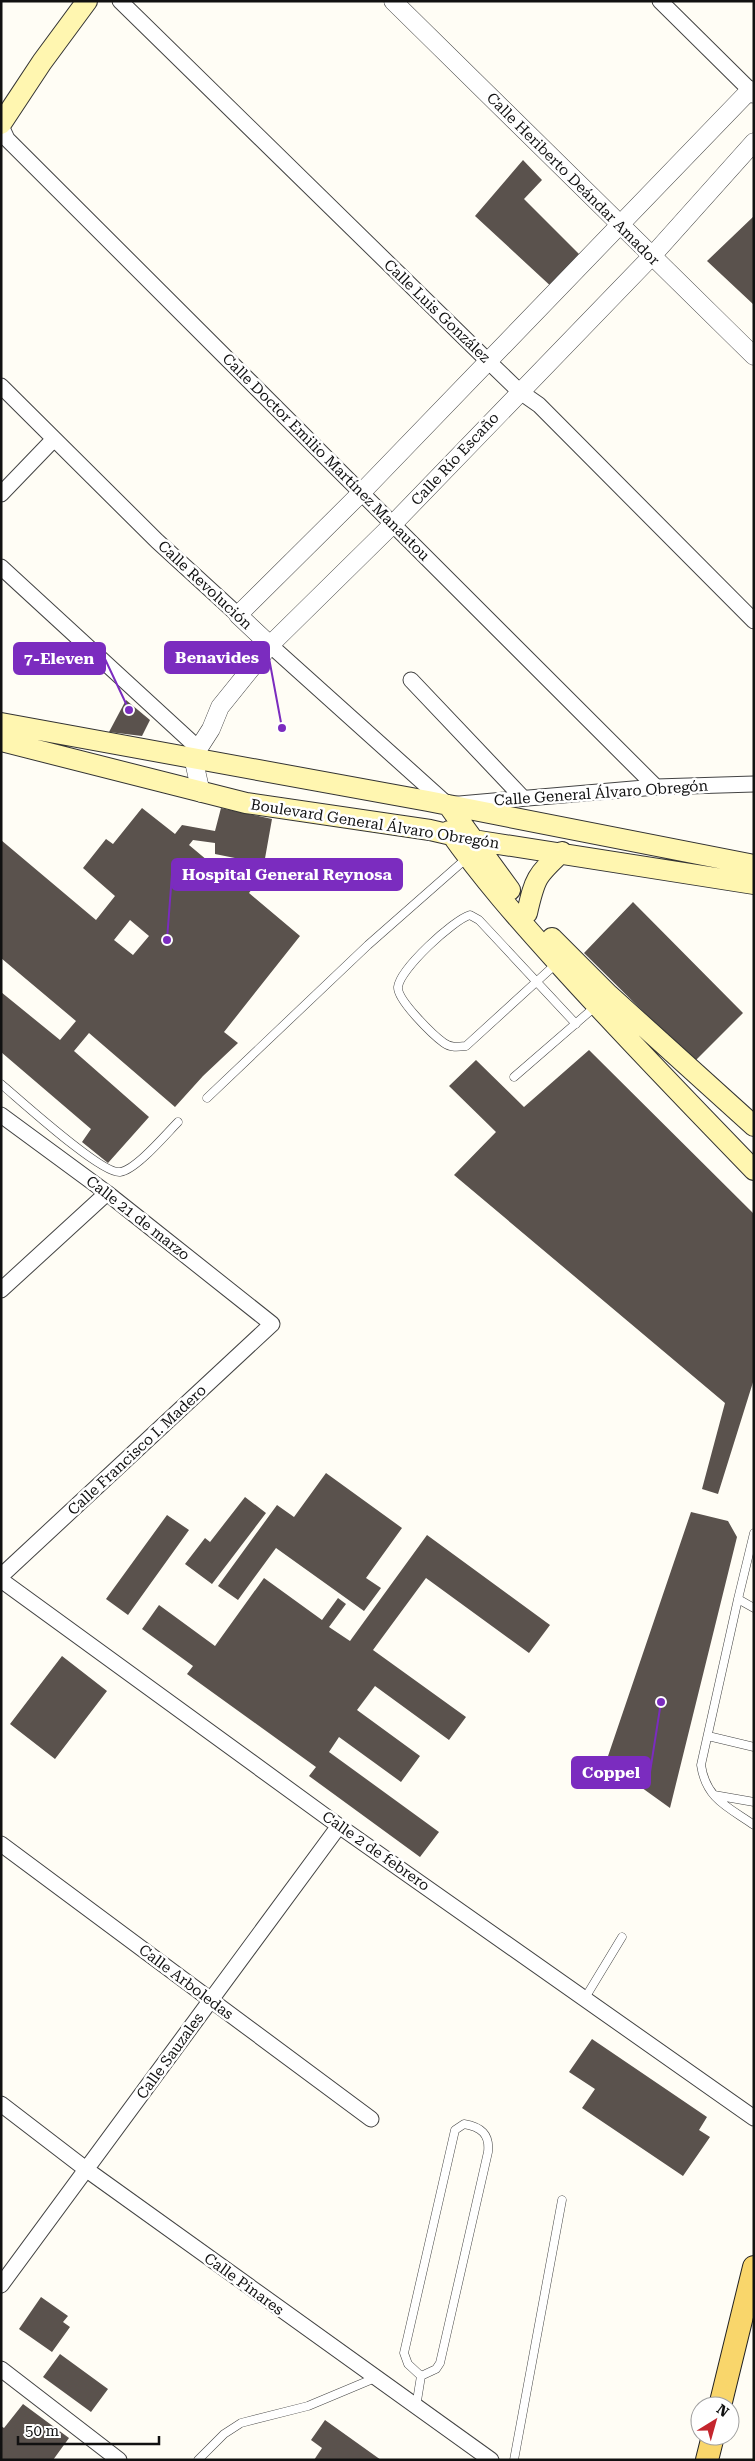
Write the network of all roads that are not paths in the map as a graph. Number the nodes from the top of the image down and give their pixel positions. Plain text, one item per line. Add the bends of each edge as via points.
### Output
1 (87, 1) edge
2 (120, 1) edge
3 (393, 1) edge
4 (660, 1) edge
5 (752, 92) edge
6 (1, 125) edge
7 (754, 142) edge
8 (621, 226) junction
9 (652, 256) junction
10 (754, 356) edge
11 (489, 362) junction
12 (1, 386) edge
13 (519, 391) junction
14 (53, 440) junction
15 (362, 492) junction
16 (1, 494) edge
17 (393, 524) junction
18 (1, 567) edge
19 (238, 616) junction
20 (754, 621) edge
21 (270, 644) junction
22 (411, 680) dead end
23 (1, 723) edge
24 (1, 741) edge
25 (196, 753) junction
26 (416, 777) junction
27 (754, 784) edge
28 (656, 786) junction
29 (200, 792) junction
30 (523, 798) junction
31 (428, 801) junction
32 (448, 805) junction
33 (452, 836) junction
34 (470, 849) junction
35 (562, 852) junction
36 (754, 865) edge
37 (754, 884) edge
38 (527, 913) junction
39 (563, 958) junction
40 (539, 982) junction
41 (602, 1001) junction
42 (576, 1024) junction
43 (514, 1077) dead end
44 (1, 1084) edge
45 (206, 1098) dead end
46 (1, 1115) edge
47 (178, 1122) dead end
48 (753, 1126) edge
49 (754, 1170) edge
50 (107, 1193) junction
51 (1, 1290) edge
52 (272, 1324) joint
53 (754, 1532) edge
54 (1, 1578) edge
55 (738, 1598) junction
56 (754, 1608) edge
57 (708, 1736) junction
58 (754, 1747) edge
59 (712, 1794) junction
60 (754, 1802) edge
61 (754, 1825) edge
62 (339, 1826) junction
63 (1, 1844) edge
64 (622, 1937) dead end
65 (585, 1998) junction
66 (210, 2001) junction
67 (1, 2104) edge
68 (754, 2118) edge
69 (371, 2119) dead end
70 (87, 2170) junction
71 (562, 2200) dead end
72 (754, 2267) edge
73 (1, 2285) edge
74 (749, 2309) edge
75 (1, 2369) edge
76 (421, 2376) junction
77 (375, 2378) junction
78 (723, 2396) edge
79 (416, 2407) junction
80 (710, 2446) edge
81 (474, 2455) edge
82 (119, 2460) edge
83 (198, 2460) edge
84 (491, 2460) edge
85 (514, 2460) edge
86 (707, 2460) edge

1 - 6 main road
2 - 11 street, Calle Luis González
3 - 8 street, Calle Heriberto Deándar Amador
4 - 5 street
5 - 8 street
6 - 15 street, Calle Doctor Emilio Martínez Manautou via 6,139
7 - 9 street, Calle Río Escaño
8 - 9 street, Calle Heriberto Deándar Amador
8 - 11 street
9 - 10 street, Calle Heriberto Deándar Amador
9 - 13 street, Calle Río Escaño
11 - 13 street, Calle Luis González
11 - 15 street
12 - 14 street, Calle Revolución
13 - 17 street, Calle Río Escaño
13 - 20 street, Calle Luis González via 538,405
14 - 16 street
14 - 19 street, Calle Revolución
15 - 17 street, Calle Doctor Emilio Martínez Manautou
15 - 19 street
17 - 21 street, Calle Río Escaño
17 - 28 street, Calle Doctor Emilio Martínez Manautou
18 - 25 street
19 - 21 street, Calle Revolución
21 - 25 street, Calle Río Escaño via 220,707
21 - 26 street, Calle Revolución
22 - 30 street
23 - 25 main road, Boulevard General Álvaro Obregón
24 - 29 main road, Boulevard General Álvaro Obregón
25 - 29 street
25 - 31 main road, Boulevard General Álvaro Obregón
26 - 31 street, Calle Revolución
26 - 32 street, Calle Revolución
27 - 28 street, Calle General Álvaro Obregón
28 - 30 street, Calle General Álvaro Obregón
29 - 33 main road, Boulevard General Álvaro Obregón via 246,803
30 - 32 street, Calle General Álvaro Obregón
31 - 32 main road, Boulevard General Álvaro Obregón
31 - 33 main road
32 - 34 main road
32 - 36 main road, Boulevard General Álvaro Obregón
33 - 34 main road
34 - 35 main road, Boulevard General Álvaro Obregón
34 - 38 main road
34 - 39 main road via 498,897
34 - 45 lane
35 - 37 main road, Boulevard General Álvaro Obregón
35 - 38 main road via 539,874
38 - 39 main road
39 - 40 lane
39 - 41 main road
40 - 40 lane via 466,1046 455,1047 445,1043 405,1004 398,990 399,979 426,949 461,918 470,915 479,920
40 - 42 lane
41 - 42 lane
41 - 48 main road
41 - 49 main road
42 - 43 lane
44 - 47 lane via 79,1149 119,1173 151,1151
46 - 50 street, Calle 21 de marzo
50 - 51 street
50 - 52 street, Calle 21 de marzo
52 - 54 street, Calle Francisco I. Madero
53 - 55 lane
54 - 62 street, Calle 2 de febrero
55 - 56 lane
55 - 57 lane
57 - 58 lane
57 - 59 lane via 701,1765 703,1781
59 - 60 lane
59 - 61 lane
62 - 65 street, Calle 2 de febrero
62 - 66 street, Calle Sauzales
63 - 66 street, Calle Arboledas
64 - 65 lane
65 - 68 street, Calle 2 de febrero
66 - 69 street, Calle Arboledas
66 - 70 street, Calle Sauzales
67 - 70 street, Calle Pinares
70 - 73 street, Calle Sauzales
70 - 77 street, Calle Pinares
71 - 85 lane
72 - 74 main road
74 - 78 main road
75 - 82 street
76 - 76 lane via 436,2369 440,2363 488,2152 489,2141 475,2126 464,2124 455,2130 404,2353 408,2364
76 - 79 lane
77 - 79 street, Calle Pinares
77 - 83 lane via 308,2406 241,2423 224,2434
79 - 81 street, Calle Pinares
80 - 86 main road
81 - 84 street, Calle Pinares

